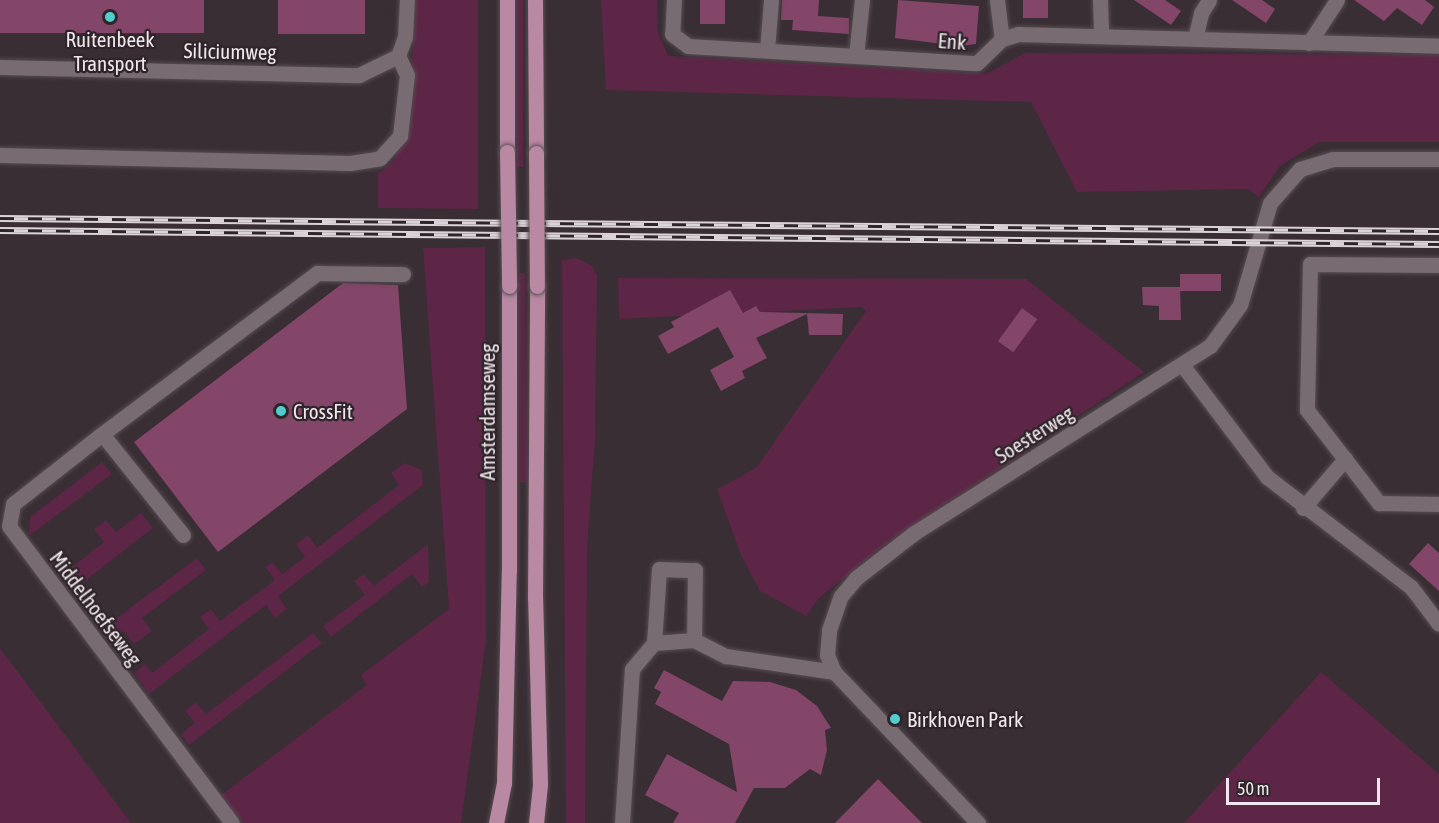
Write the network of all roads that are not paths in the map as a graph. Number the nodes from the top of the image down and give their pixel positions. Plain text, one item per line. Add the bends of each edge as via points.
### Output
1 (407, 0) edge
2 (507, 0) edge
3 (535, 0) edge
4 (674, 0) edge
5 (771, 0) edge
6 (862, 0) edge
7 (997, 0) edge
8 (1100, 0) edge
9 (1209, 0) edge
10 (1337, 0) edge
11 (1439, 32) edge
12 (1101, 36) junction
13 (1002, 39) junction
14 (1195, 39) junction
15 (1309, 42) junction
16 (1434, 46) edge
17 (767, 50) junction
18 (398, 56) junction
19 (856, 56) junction
20 (0, 67) edge
21 (0, 156) edge
22 (1439, 159) edge
23 (1439, 265) edge
24 (403, 274) dead end
25 (1183, 366) junction
26 (102, 434) junction
27 (1346, 459) junction
28 (1439, 504) edge
29 (1303, 508) junction
30 (183, 535) dead end
31 (1439, 624) edge
32 (694, 640) junction
33 (654, 643) junction
34 (834, 672) junction
35 (231, 823) edge
36 (496, 823) edge
37 (536, 823) edge
38 (622, 823) edge
39 (978, 823) edge

1 - 18 street via 405,37
2 - 36 main road, Amsterdamseweg, bridge via 509,570 504,783
3 - 37 main road, bridge via 535,598 540,784
4 - 17 street, Enk via 672,34 688,46
5 - 17 street
6 - 19 street
7 - 13 street
8 - 12 street
9 - 14 street via 1200,13
10 - 15 street
11 - 16 street
12 - 13 street via 1018,34
12 - 14 street
13 - 19 street, Enk via 977,63
14 - 15 street
15 - 16 street
17 - 19 street, Enk
18 - 20 street, Siliciumweg via 359,75
18 - 21 street via 408,75 400,136 380,158 350,163
22 - 25 street, Soesterweg via 1333,159 1300,169 1270,203 1231,320 1210,346
23 - 27 street via 1310,264 1307,410
24 - 26 street, Middelhoefseweg via 317,273
25 - 29 street via 1253,463
25 - 34 street, Soesterweg via 914,533 856,578 842,596 829,630 827,654
26 - 30 street
26 - 35 street, Middelhoefseweg via 13,504 9,526
27 - 28 street via 1379,503
27 - 29 street
29 - 31 street via 1412,587
32 - 33 street
32 - 33 street via 695,570 659,569
32 - 34 street via 726,656
33 - 38 street via 632,669
34 - 39 street

